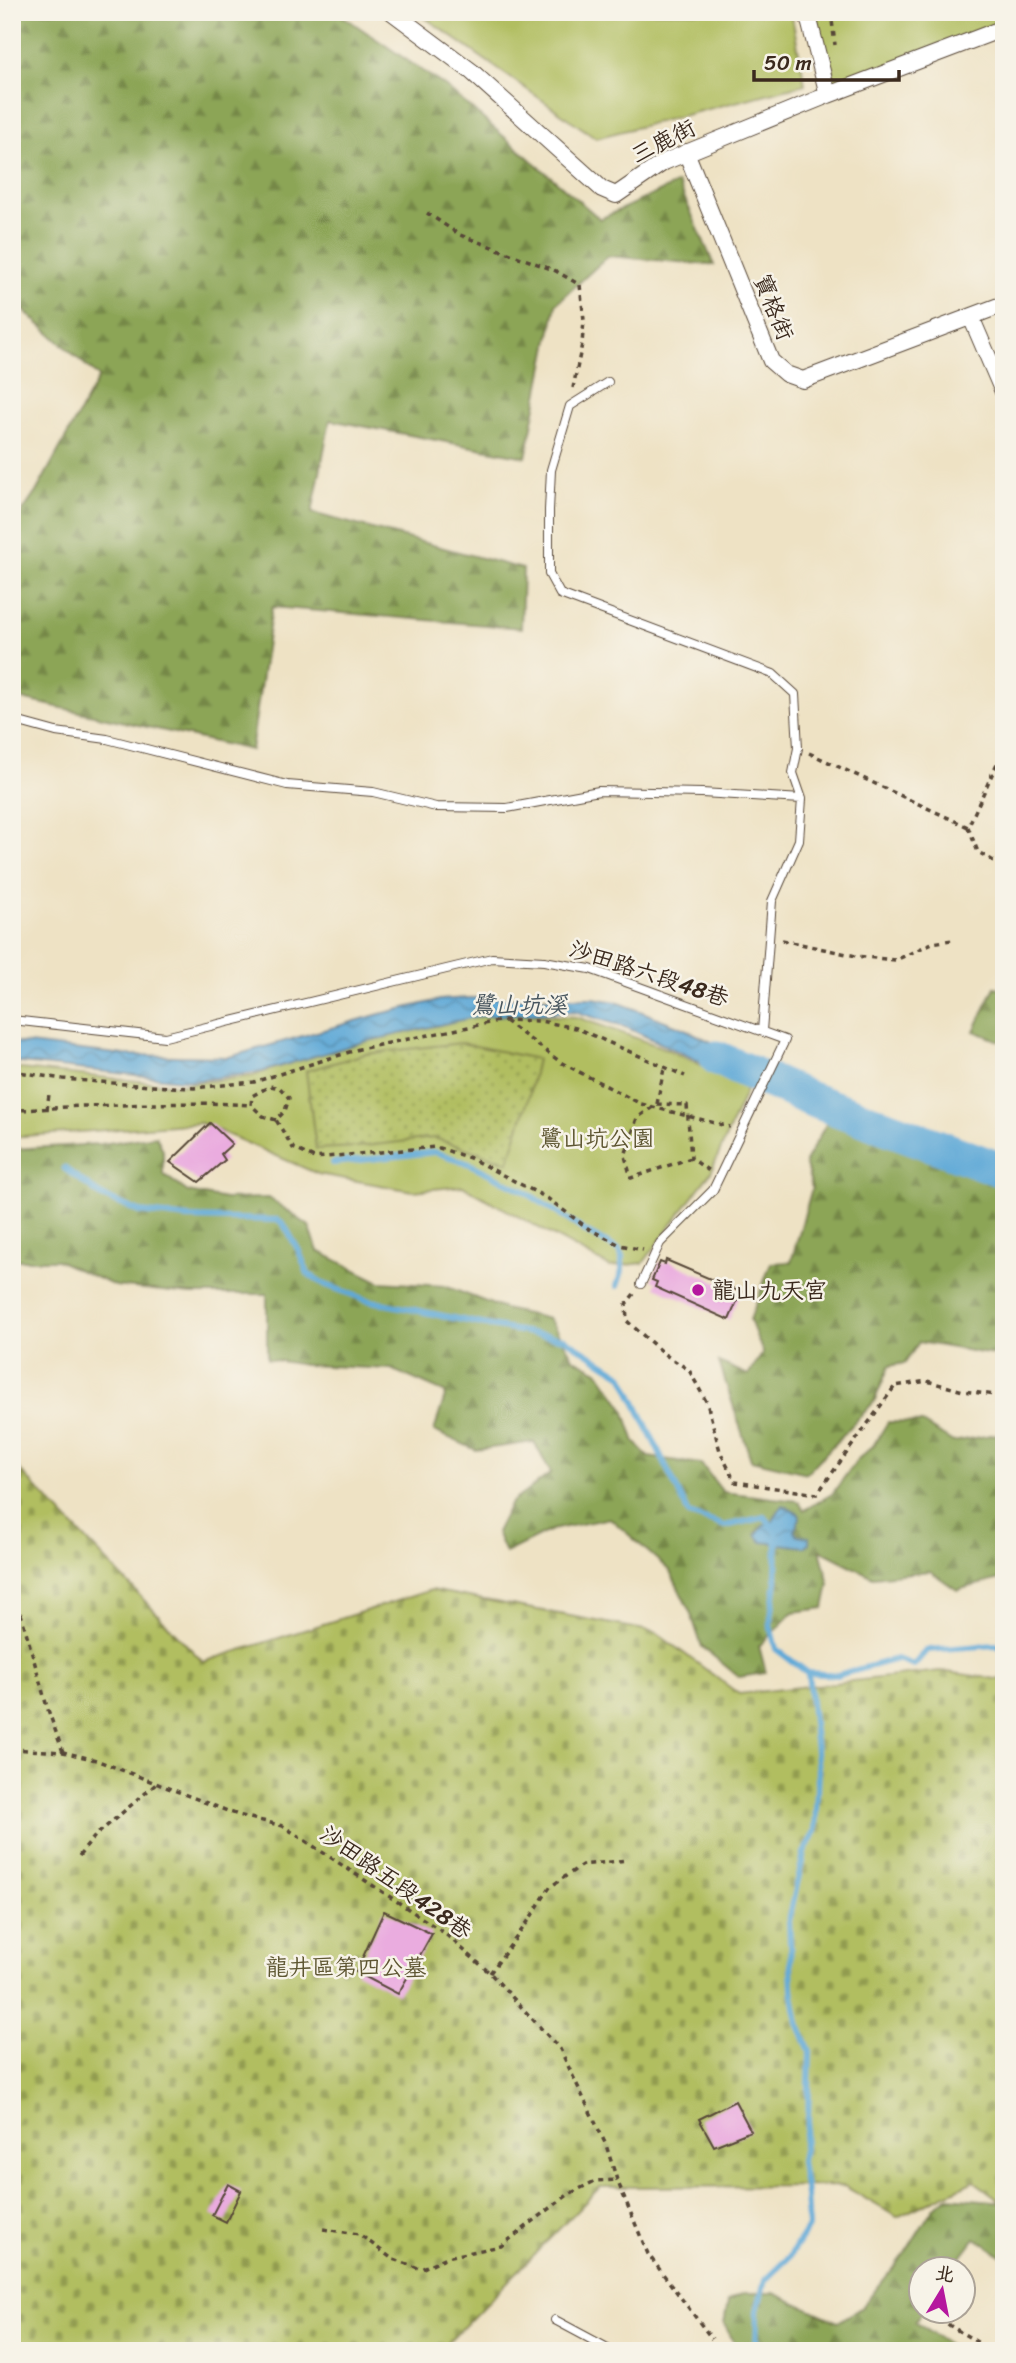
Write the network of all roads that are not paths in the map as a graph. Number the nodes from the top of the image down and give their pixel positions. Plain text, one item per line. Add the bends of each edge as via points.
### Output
1 (392, 12) edge
2 (807, 12) edge
3 (1004, 28) edge
4 (828, 95) junction
5 (687, 152) junction
6 (1004, 304) edge
7 (971, 317) junction
8 (608, 383) dead end
9 (1004, 394) edge
10 (12, 720) edge
11 (802, 799) junction
12 (12, 1020) edge
13 (762, 1031) junction
14 (641, 1284) road end
15 (555, 2320) dead end
16 (613, 2351) edge

1 - 5 street, 三鹿街 via 471,71 602,189 616,195
2 - 4 street
3 - 4 street, 三鹿街
4 - 5 street, 三鹿街
5 - 7 street, 寶格街 via 771,361 786,374 803,380
6 - 7 street, 寶格街
7 - 9 street
8 - 11 lane via 570,406 551,470 549,573 560,594 772,674 795,694 798,748 793,773
10 - 11 lane via 288,785 373,792 436,807 507,808 599,791
11 - 13 lane via 799,840 772,901
12 - 13 lane, 沙田路六段48巷 via 165,1037 492,958 590,969
13 - 14 lane, 沙田路六段48巷 via 785,1040 719,1179 660,1243
15 - 16 lane

